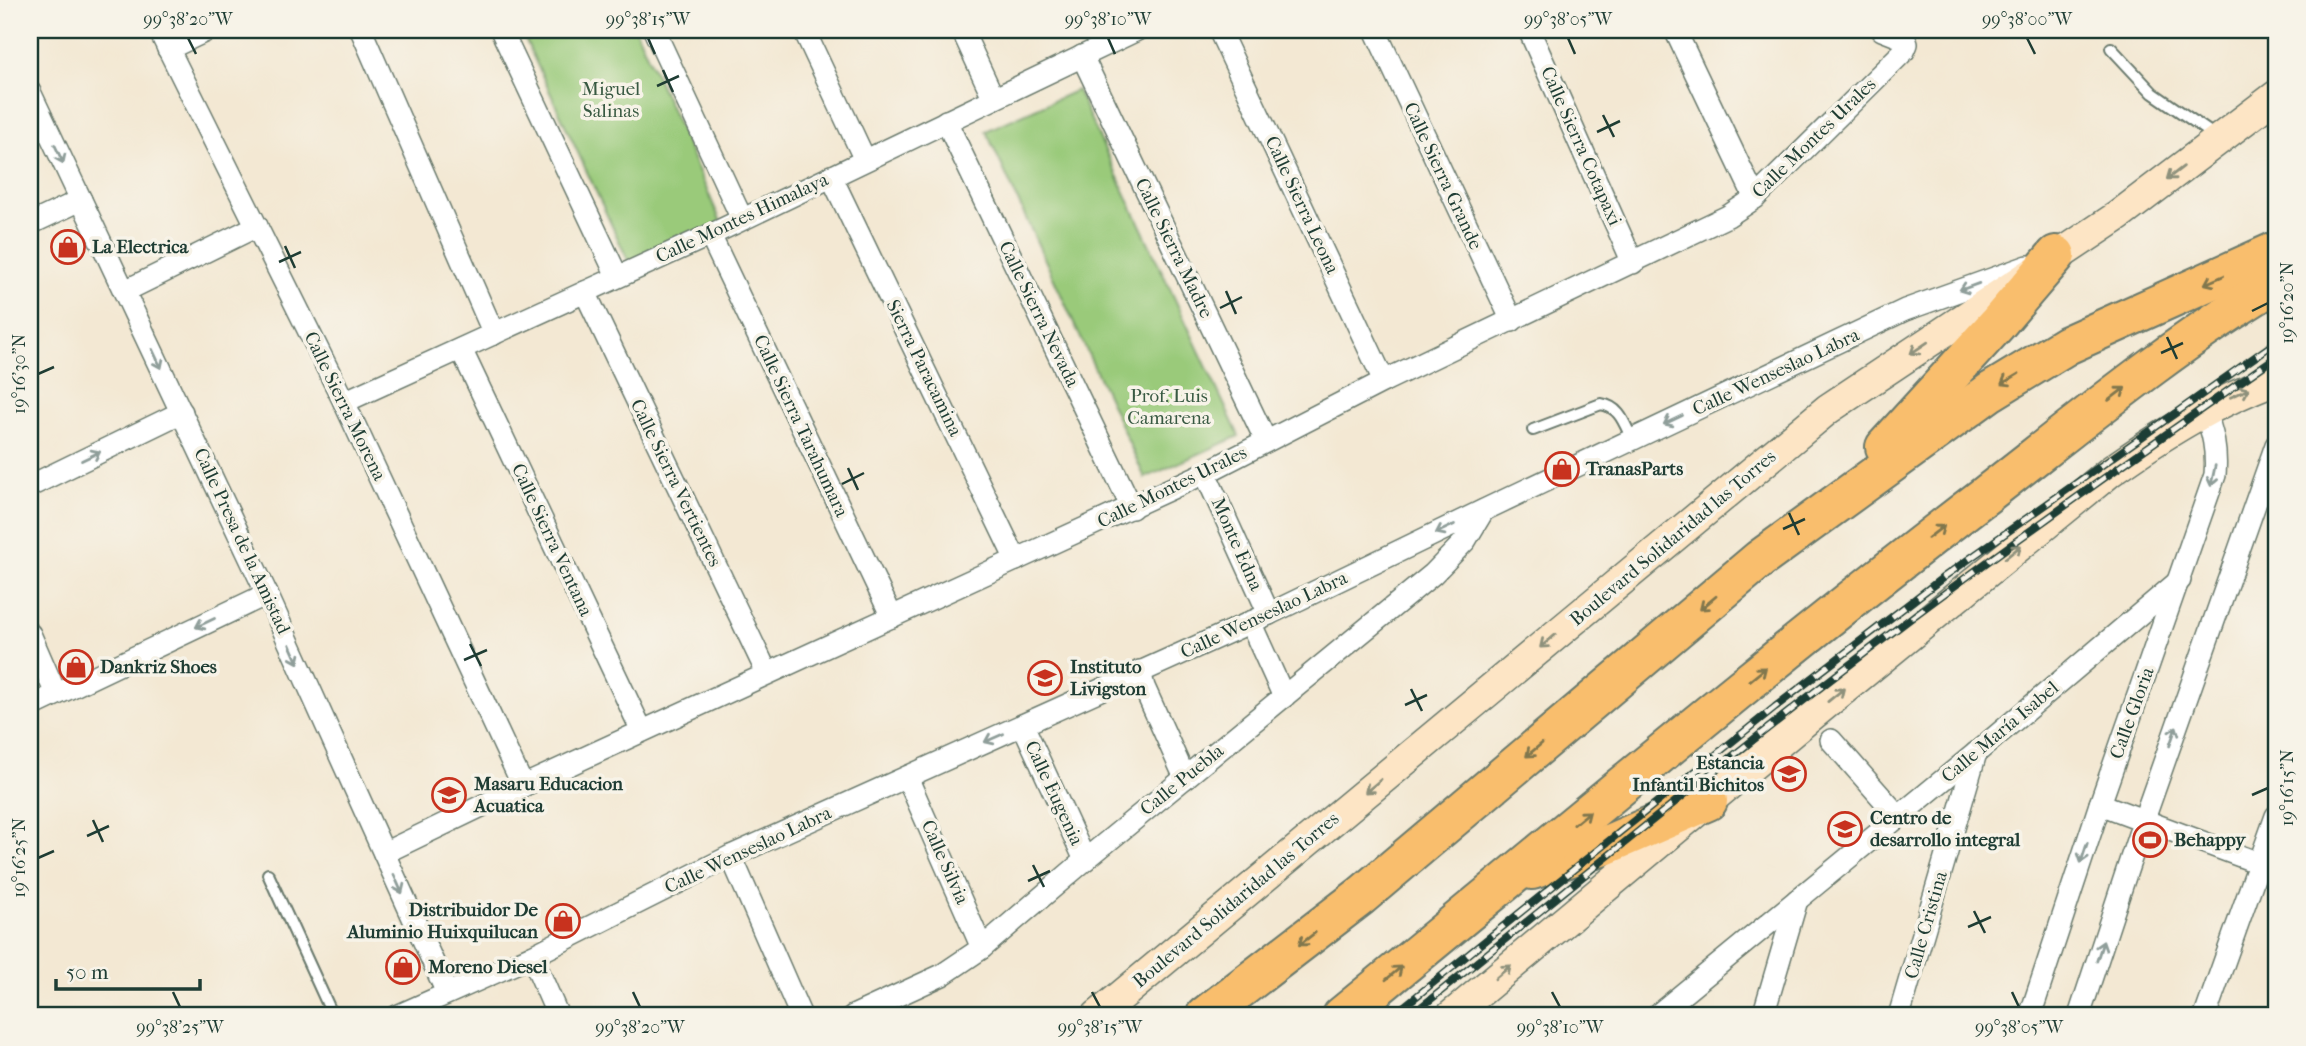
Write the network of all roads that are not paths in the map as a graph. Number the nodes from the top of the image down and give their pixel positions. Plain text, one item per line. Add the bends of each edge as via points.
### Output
1 (159, 30) edge
2 (208, 30) edge
3 (361, 30) edge
4 (501, 30) edge
5 (653, 30) edge
6 (804, 30) edge
7 (962, 30) edge
8 (1137, 30) edge
9 (1219, 30) edge
10 (1375, 30) edge
11 (1529, 30) edge
12 (1675, 30) edge
13 (1882, 30) edge
14 (1114, 35) edge
15 (2111, 48) dead end
16 (168, 49) junction
17 (1082, 56) junction
18 (30, 92) edge
19 (993, 97) junction
20 (2274, 97) edge
21 (946, 121) junction
22 (2220, 139) junction
23 (865, 160) junction
24 (831, 176) junction
25 (1755, 198) junction
26 (81, 200) junction
27 (742, 219) junction
28 (30, 224) edge
29 (257, 226) junction
30 (710, 235) junction
31 (2276, 251) edge
32 (2056, 255) junction
33 (1633, 263) junction
34 (617, 276) junction
35 (2276, 283) edge
36 (125, 291) junction
37 (585, 292) junction
38 (1512, 321) junction
39 (494, 334) junction
40 (461, 349) junction
41 (2276, 379) edge
42 (1384, 381) junction
43 (344, 402) junction
44 (2204, 410) junction
45 (182, 412) junction
46 (1534, 429) dead end
47 (1632, 439) junction
48 (1266, 441) junction
49 (2276, 445) edge
50 (1205, 473) junction
51 (30, 486) edge
52 (1132, 508) junction
53 (1484, 510) junction
54 (1760, 559) junction
55 (1016, 560) junction
56 (2180, 580) junction
57 (267, 594) junction
58 (892, 617) junction
59 (1260, 618) junction
60 (30, 634) edge
61 (1140, 671) junction
62 (767, 673) junction
63 (56, 694) junction
64 (1284, 697) junction
65 (30, 706) edge
66 (1023, 725) junction
67 (642, 731) junction
68 (1831, 740) dead end
69 (1976, 753) junction
70 (907, 776) junction
71 (1185, 778) junction
72 (523, 786) junction
73 (1708, 801) junction
74 (2100, 804) junction
75 (1898, 816) junction
76 (2276, 816) edge
77 (2143, 822) junction
78 (384, 853) junction
79 (731, 856) junction
80 (1085, 860) junction
81 (2259, 863) junction
82 (268, 874) dead end
83 (1510, 877) junction
84 (1797, 900) junction
85 (982, 948) junction
86 (531, 956) junction
87 (447, 993) junction
88 (333, 1016) edge
89 (397, 1016) edge
90 (558, 1016) edge
91 (801, 1016) edge
92 (853, 1016) edge
93 (1097, 1016) edge
94 (1205, 1016) edge
95 (1342, 1016) edge
96 (1451, 1016) edge
97 (1656, 1016) edge
98 (1763, 1016) edge
99 (1899, 1016) edge
100 (2030, 1016) edge
101 (2078, 1016) edge
102 (2205, 1016) edge

1 - 16 street, Calle Sierra Morena
2 - 16 street
3 - 39 street
4 - 34 street
5 - 27 street
6 - 23 street
7 - 19 street
8 - 14 street, Calle Montes Himalaya
9 - 42 street, Calle Sierra Leona
10 - 38 street, Calle Sierra Grande
11 - 33 street, Calle Sierra Cotapaxi
12 - 25 street
13 - 25 street, Calle Montes Urales via 1905,39 1904,51
14 - 17 street, Calle Montes Himalaya
15 - 22 lane via 2153,93
16 - 29 street, Calle Sierra Morena
17 - 19 street, Calle Montes Himalaya
17 - 48 street, Calle Sierra Madre
18 -> 26 street, Calle Presa de la Amistad
19 - 21 street, Calle Montes Himalaya
20 - 22 main road, Boulevard Solidaridad las Torres
21 - 23 street, Calle Montes Himalaya
21 - 52 street, Calle Sierra Nevada
22 -> 32 main road, Boulevard Solidaridad las Torres via 2118,216
23 - 24 street, Calle Montes Himalaya
24 - 27 street, Calle Montes Himalaya
24 - 55 street, Sierra Paracamina
25 - 33 street, Calle Montes Urales
26 - 28 street
26 - 36 street, Calle Presa de la Amistad
27 - 30 street, Calle Montes Himalaya
29 - 36 street
29 - 43 street, Calle Sierra Morena
30 - 34 street, Calle Montes Himalaya
30 - 58 street, Calle Sierra Tarahumara
31 -> 54 highway via 2067,345 1990,391
32 -> 47 street, Calle Wenseslao Labra via 1905,310
32 - 54 highway via 1892,441 1811,508
32 -> 93 main road, Boulevard Solidaridad las Torres via 1828,410
33 - 38 street, Calle Montes Urales
34 - 37 street, Calle Montes Himalaya
83 -> 35 highway via 1882,574 2165,357
36 -> 45 street, Calle Presa de la Amistad
37 - 39 street, Calle Montes Himalaya
37 - 62 street, Calle Sierra Vertientes
38 - 42 street, Calle Montes Urales
39 - 40 street, Calle Montes Himalaya
40 - 43 street, Calle Montes Himalaya
40 - 67 street, Calle Sierra Ventana
44 -> 41 main road
42 - 48 street, Calle Montes Urales
43 - 72 street, Calle Sierra Morena
44 -> 56 street, Calle Gloria via 2214,434 2215,474
73 -> 44 main road via 2111,471
51 -> 45 street
45 - 57 street, Calle Presa de la Amistad
46 - 47 lane via 1601,404 1612,406 1620,415
47 - 53 street, Calle Wenseslao Labra
48 - 50 street, Calle Montes Urales
77 -> 49 street
50 - 52 street, Calle Montes Urales
50 - 59 street, Monte Edna
52 - 55 street, Calle Montes Urales
53 -> 59 street, Calle Wenseslao Labra
53 - 64 street, Calle Puebla via 1465,541 1433,574
54 -> 94 highway via 1361,896
55 - 58 street, Calle Montes Urales
56 - 69 street, Calle María Isabel
56 - 74 street, Calle Gloria
57 -> 63 street
57 -> 78 street, Calle Presa de la Amistad
58 - 62 street, Calle Montes Urales
59 - 61 street, Calle Wenseslao Labra
59 - 64 street, Monte Edna
60 - 63 street
61 - 66 street, Calle Wenseslao Labra
61 - 71 street
62 - 67 street, Calle Montes Urales
63 - 65 street
64 - 71 street, Calle Puebla
66 -> 70 street, Calle Wenseslao Labra
66 - 80 street, Calle Eugenia
67 - 72 street, Calle Montes Urales
68 - 75 street
69 - 75 street, Calle María Isabel
69 - 99 street, Calle Cristina
70 - 79 street, Calle Wenseslao Labra
70 - 85 street, Calle Silvia
71 - 80 street, Calle Puebla
72 - 78 street, Calle Montes Urales
73 - 83 highway via 1604,846
96 -> 73 main road
74 - 77 street
74 -> 100 street, Calle Gloria
75 - 84 street, Calle María Isabel
76 - 81 street
77 - 81 street
101 -> 77 street
78 -> 87 street, Calle Presa de la Amistad
79 - 86 street, Calle Wenseslao Labra
79 - 91 street
80 - 85 street, Calle Puebla
81 - 102 street
82 - 88 lane
95 -> 83 highway
84 - 97 street, Calle María Isabel
84 - 98 street
85 - 92 street, Calle Puebla via 942,975
86 - 87 street, Calle Wenseslao Labra
86 - 90 street
87 - 89 street, Calle Wenseslao Labra

